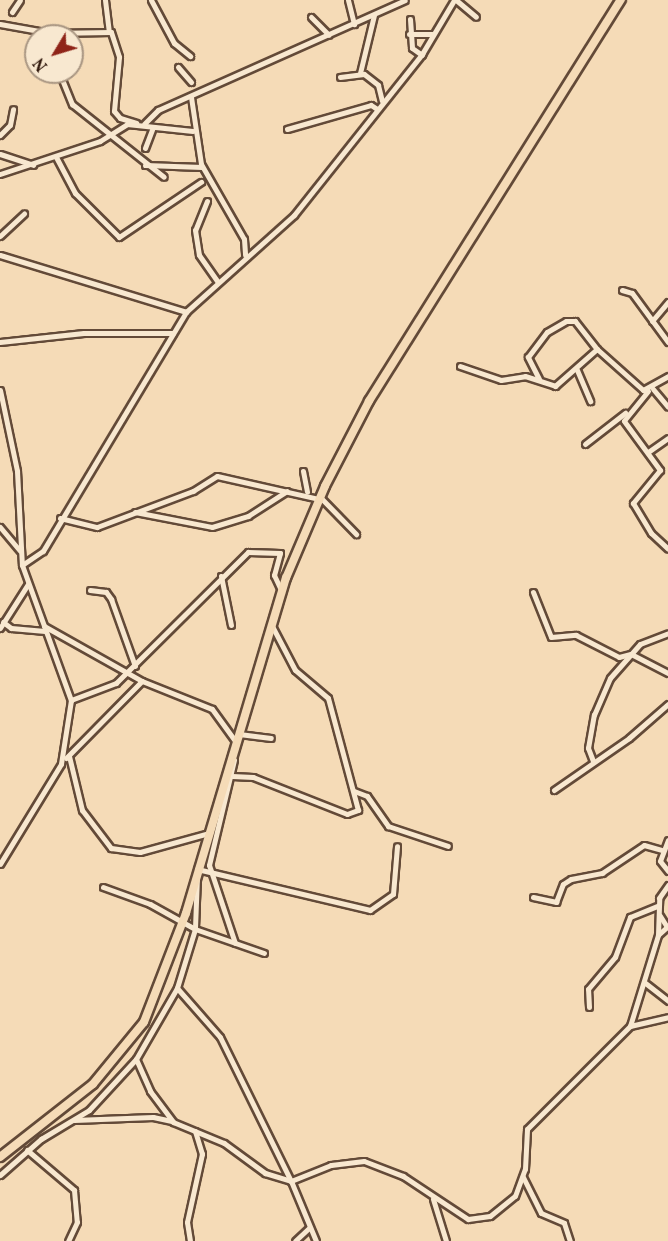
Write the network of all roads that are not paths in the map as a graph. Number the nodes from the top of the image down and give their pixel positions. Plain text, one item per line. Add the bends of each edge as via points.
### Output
1 (20, 0) edge
2 (105, 0) edge
3 (151, 0) edge
4 (348, 0) edge
5 (404, 0) edge
6 (455, 0) edge
7 (621, 0) edge
8 (12, 12) dead end
9 (376, 12) junction
10 (311, 17) dead end
11 (476, 17) dead end
12 (410, 20) dead end
13 (0, 24) edge
14 (354, 24) junction
15 (24, 30) edge
16 (109, 32) junction
17 (84, 33) edge
18 (409, 34) junction
19 (432, 34) junction
20 (329, 35) junction
21 (422, 55) junction
22 (190, 56) dead end
23 (178, 67) dead end
24 (360, 73) junction
25 (339, 77) dead end
26 (190, 82) dead end
27 (64, 84) edge
28 (191, 97) junction
29 (382, 101) junction
30 (13, 109) dead end
31 (377, 109) junction
32 (136, 123) junction
33 (144, 124) junction
34 (153, 127) junction
35 (287, 129) dead end
36 (193, 131) junction
37 (0, 135) edge
38 (109, 136) junction
39 (145, 148) dead end
40 (0, 154) edge
41 (56, 157) junction
42 (33, 165) junction
43 (145, 165) junction
44 (202, 167) junction
45 (0, 174) edge
46 (164, 177) dead end
47 (201, 182) dead end
48 (207, 201) dead end
49 (24, 214) dead end
50 (0, 236) edge
51 (0, 255) edge
52 (245, 257) junction
53 (216, 281) junction
54 (622, 290) dead end
55 (668, 302) edge
56 (186, 312) junction
57 (652, 321) junction
58 (173, 333) junction
59 (0, 342) edge
60 (668, 342) edge
61 (597, 349) junction
62 (460, 366) dead end
63 (577, 370) junction
64 (668, 376) edge
65 (539, 380) junction
66 (0, 390) edge
67 (650, 390) junction
68 (590, 401) dead end
69 (668, 407) edge
70 (626, 413) junction
71 (668, 438) edge
72 (585, 444) dead end
73 (648, 452) junction
74 (303, 471) dead end
75 (304, 482) junction
76 (287, 491) junction
77 (294, 492) junction
78 (307, 492) junction
79 (320, 498) junction
80 (134, 511) junction
81 (60, 518) junction
82 (0, 527) edge
83 (356, 534) dead end
84 (668, 549) edge
85 (21, 553) junction
86 (22, 565) junction
87 (221, 576) junction
88 (28, 584) junction
89 (90, 590) dead end
90 (533, 592) dead end
91 (283, 594) junction
92 (2, 620) edge
93 (272, 624) junction
94 (231, 625) dead end
95 (0, 628) edge
96 (44, 628) junction
97 (58, 633) junction
98 (668, 633) edge
99 (49, 640) junction
100 (631, 654) junction
101 (135, 666) junction
102 (129, 671) junction
103 (668, 673) edge
104 (142, 681) junction
105 (70, 700) junction
106 (668, 704) edge
107 (237, 738) junction
108 (271, 738) dead end
109 (233, 752) junction
110 (69, 756) junction
111 (592, 761) junction
112 (61, 764) junction
113 (232, 776) junction
114 (554, 790) dead end
115 (354, 791) junction
116 (208, 833) junction
117 (668, 840) edge
118 (397, 846) dead end
119 (448, 846) dead end
120 (664, 847) edge
121 (0, 864) edge
122 (210, 871) junction
123 (668, 871) edge
124 (197, 872) junction
125 (668, 885) edge
126 (103, 887) dead end
127 (533, 897) dead end
128 (659, 905) junction
129 (183, 921) junction
130 (195, 929) junction
131 (235, 943) junction
132 (264, 953) dead end
133 (644, 982) junction
134 (177, 988) junction
135 (668, 1001) edge
136 (589, 1007) dead end
137 (668, 1017) edge
138 (630, 1026) junction
139 (136, 1059) junction
140 (74, 1120) junction
141 (173, 1122) junction
142 (195, 1129) junction
143 (27, 1150) junction
144 (0, 1157) edge
145 (0, 1175) edge
146 (523, 1177) junction
147 (291, 1181) junction
148 (433, 1199) junction
149 (309, 1228) junction
150 (68, 1241) edge
151 (190, 1241) edge
152 (295, 1241) edge
153 (316, 1241) edge
154 (446, 1241) edge
155 (570, 1241) edge

1 - 8 street
2 - 16 street
3 - 22 street via 174,43
4 - 14 street
5 - 9 street
6 - 11 street
6 - 19 street
7 - 79 highway via 369,401
9 - 14 street
9 - 24 street
10 - 20 street
12 - 18 street
13 - 15 street
14 - 20 street
16 - 17 street
16 - 32 street via 119,57 114,111 120,118
18 - 19 street
18 - 21 street via 412,48
19 - 21 street
20 - 28 street
21 - 29 street
23 - 26 street
24 - 25 street
24 - 29 street via 378,85
27 - 38 street via 71,103
28 - 33 street via 159,110
28 - 36 street
29 - 31 street
30 - 37 street via 10,125
31 - 35 street via 371,105
31 - 52 street via 292,218
32 - 33 street
32 - 38 street
33 - 34 street
34 - 36 street
34 - 39 street
36 - 44 street
38 - 41 street
38 - 43 street
40 - 42 street
41 - 42 street
41 - 47 street via 75,193 119,237
42 - 45 street
43 - 44 street
43 - 46 street
44 - 52 street via 244,239
48 - 53 street via 195,230 199,255
49 - 50 street
51 - 56 street
52 - 53 street
53 - 56 street
54 - 57 street via 632,293
55 - 57 street
56 - 58 street
57 - 60 street
58 - 59 street via 84,333
58 - 81 street
61 - 63 street
61 - 65 street via 575,321 566,321 547,332 528,357
61 - 67 street
62 - 65 street via 501,380
63 - 65 street via 555,386
63 - 68 street
64 - 67 street
66 - 85 street via 17,471
67 - 69 street
67 - 70 street
70 - 72 street
70 - 73 street via 624,421
71 - 73 street
73 - 84 street via 660,470 633,503 651,533
74 - 75 street
75 - 77 street
75 - 78 street
76 - 77 street
76 - 80 street via 218,476 193,491
76 - 80 street via 248,516 212,527
77 - 78 street
78 - 79 street
79 - 83 street
79 - 91 highway
80 - 81 street via 92,528
81 - 86 street via 39,556
82 - 85 street
85 - 86 street
86 - 88 street
87 - 91 street via 248,552 276,550 281,555 274,575
87 - 94 street
87 - 101 street
88 - 92 street
88 - 96 street
89 - 101 street via 106,591 111,599
90 - 100 street via 551,637 576,635 619,657
91 - 93 highway
92 - 95 street
92 - 96 street
93 - 107 highway
93 - 115 street via 295,670 328,698
96 - 97 street
96 - 99 street
97 - 99 street
97 - 102 street
98 - 100 street
99 - 105 street
100 - 103 street
100 - 111 street via 610,678 596,709 588,747
101 - 102 street
102 - 104 street
102 - 105 street via 102,692
104 - 107 street via 212,709
104 - 110 street
105 - 112 street
106 - 111 street via 629,738
107 - 108 street
107 - 109 highway
109 - 113 street
109 - 116 highway
110 - 112 street
110 - 116 street via 82,810 111,848 140,852
111 - 114 street
112 - 121 street
113 - 115 street via 253,777 347,814 358,812
113 - 122 street
115 - 119 street via 367,796 388,826
116 - 124 highway
117 - 120 street
118 - 122 street via 393,894 370,910
120 - 123 street
120 - 127 street via 644,846 602,873 571,879 563,884 556,902
122 - 124 street
122 - 131 street
124 - 129 highway
124 - 130 street
125 - 128 street
126 - 129 street
128 - 133 street via 658,935
128 - 136 street via 630,917 615,957 588,989
129 - 130 street
129 - 144 highway via 144,1022 119,1056 93,1084
130 - 131 street
130 - 134 street
131 - 132 street
133 - 135 street
133 - 138 street
134 - 139 street
134 - 147 street via 220,1037
137 - 138 street
138 - 146 street via 527,1129
139 - 140 street
139 - 141 street via 150,1091
140 - 141 street via 153,1117
140 - 143 street
141 - 142 street
142 - 147 street via 256,1168
142 - 151 street via 202,1154 188,1219
143 - 145 street
143 - 150 street via 74,1190 77,1222
146 - 148 street via 515,1196 488,1217 466,1219 460,1209
146 - 155 street via 541,1213 564,1223
147 - 148 street via 300,1182 325,1167 364,1161 403,1176
147 - 149 street
148 - 154 street
149 - 152 street
149 - 153 street

